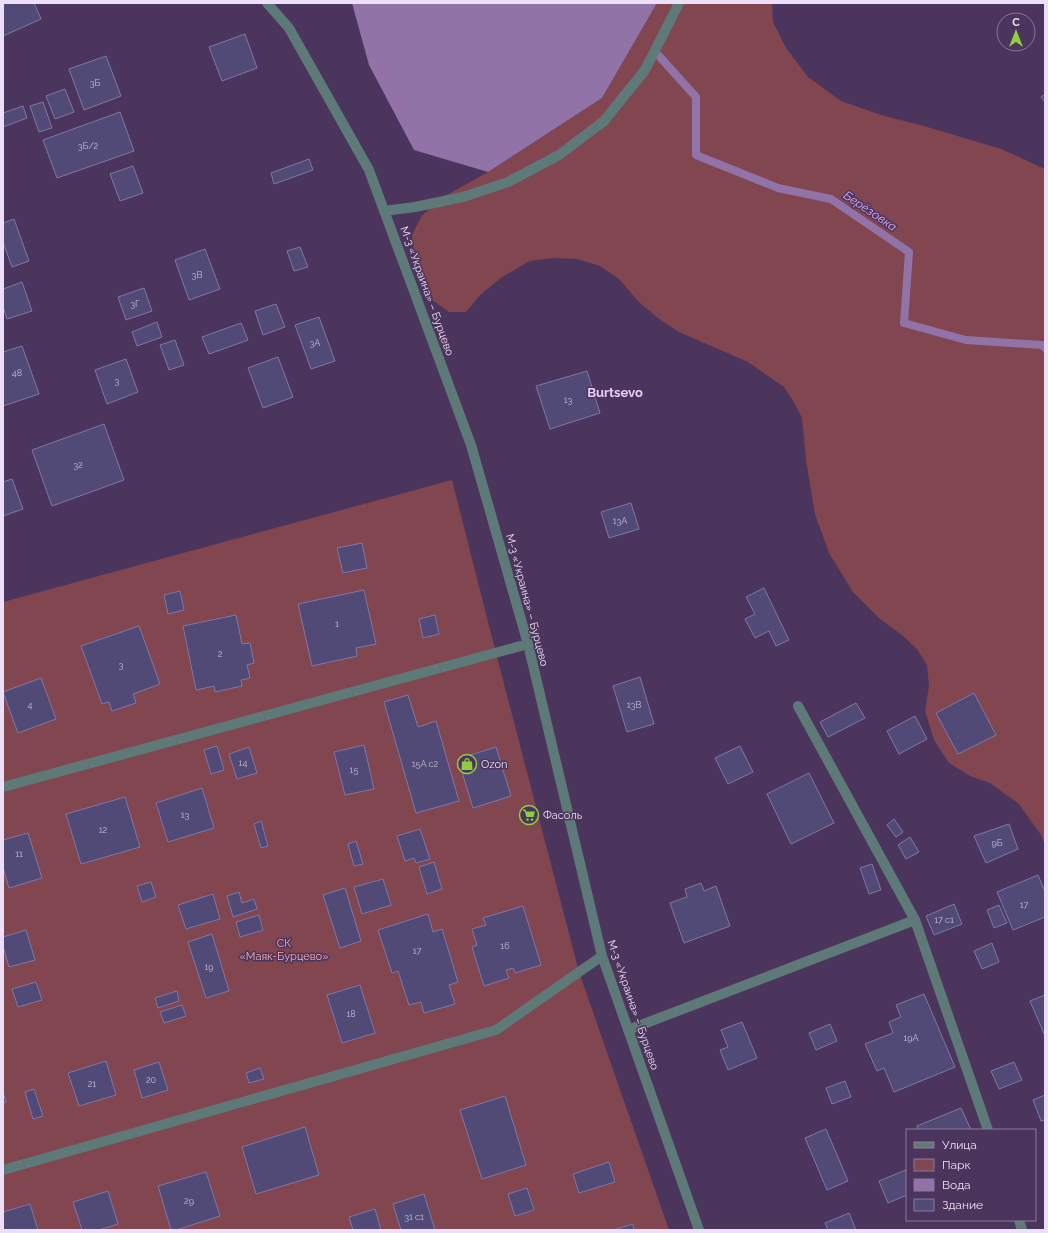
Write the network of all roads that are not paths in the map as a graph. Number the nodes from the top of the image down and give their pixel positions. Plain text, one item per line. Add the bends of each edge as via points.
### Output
1 (267, 3) edge
2 (679, 3) edge
3 (384, 212) junction
4 (528, 644) junction
5 (798, 706) dead end
6 (3, 786) edge
7 (915, 920) junction
8 (602, 956) junction
9 (628, 1030) junction
10 (988, 1129) edge
11 (3, 1170) edge
12 (699, 1230) edge

1 - 3 street, М-3 «Украина» – Бурцево via 289,28 369,170
2 - 3 street via 645,70 604,121 559,155 508,182 463,196
3 - 4 street, М-3 «Украина» – Бурцево via 471,445
4 - 6 street
4 - 8 street, М-3 «Украина» – Бурцево
5 - 7 street
7 - 9 street
7 - 10 street
8 - 9 street, М-3 «Украина» – Бурцево
8 - 11 street via 496,1030
9 - 12 street, М-3 «Украина» – Бурцево

